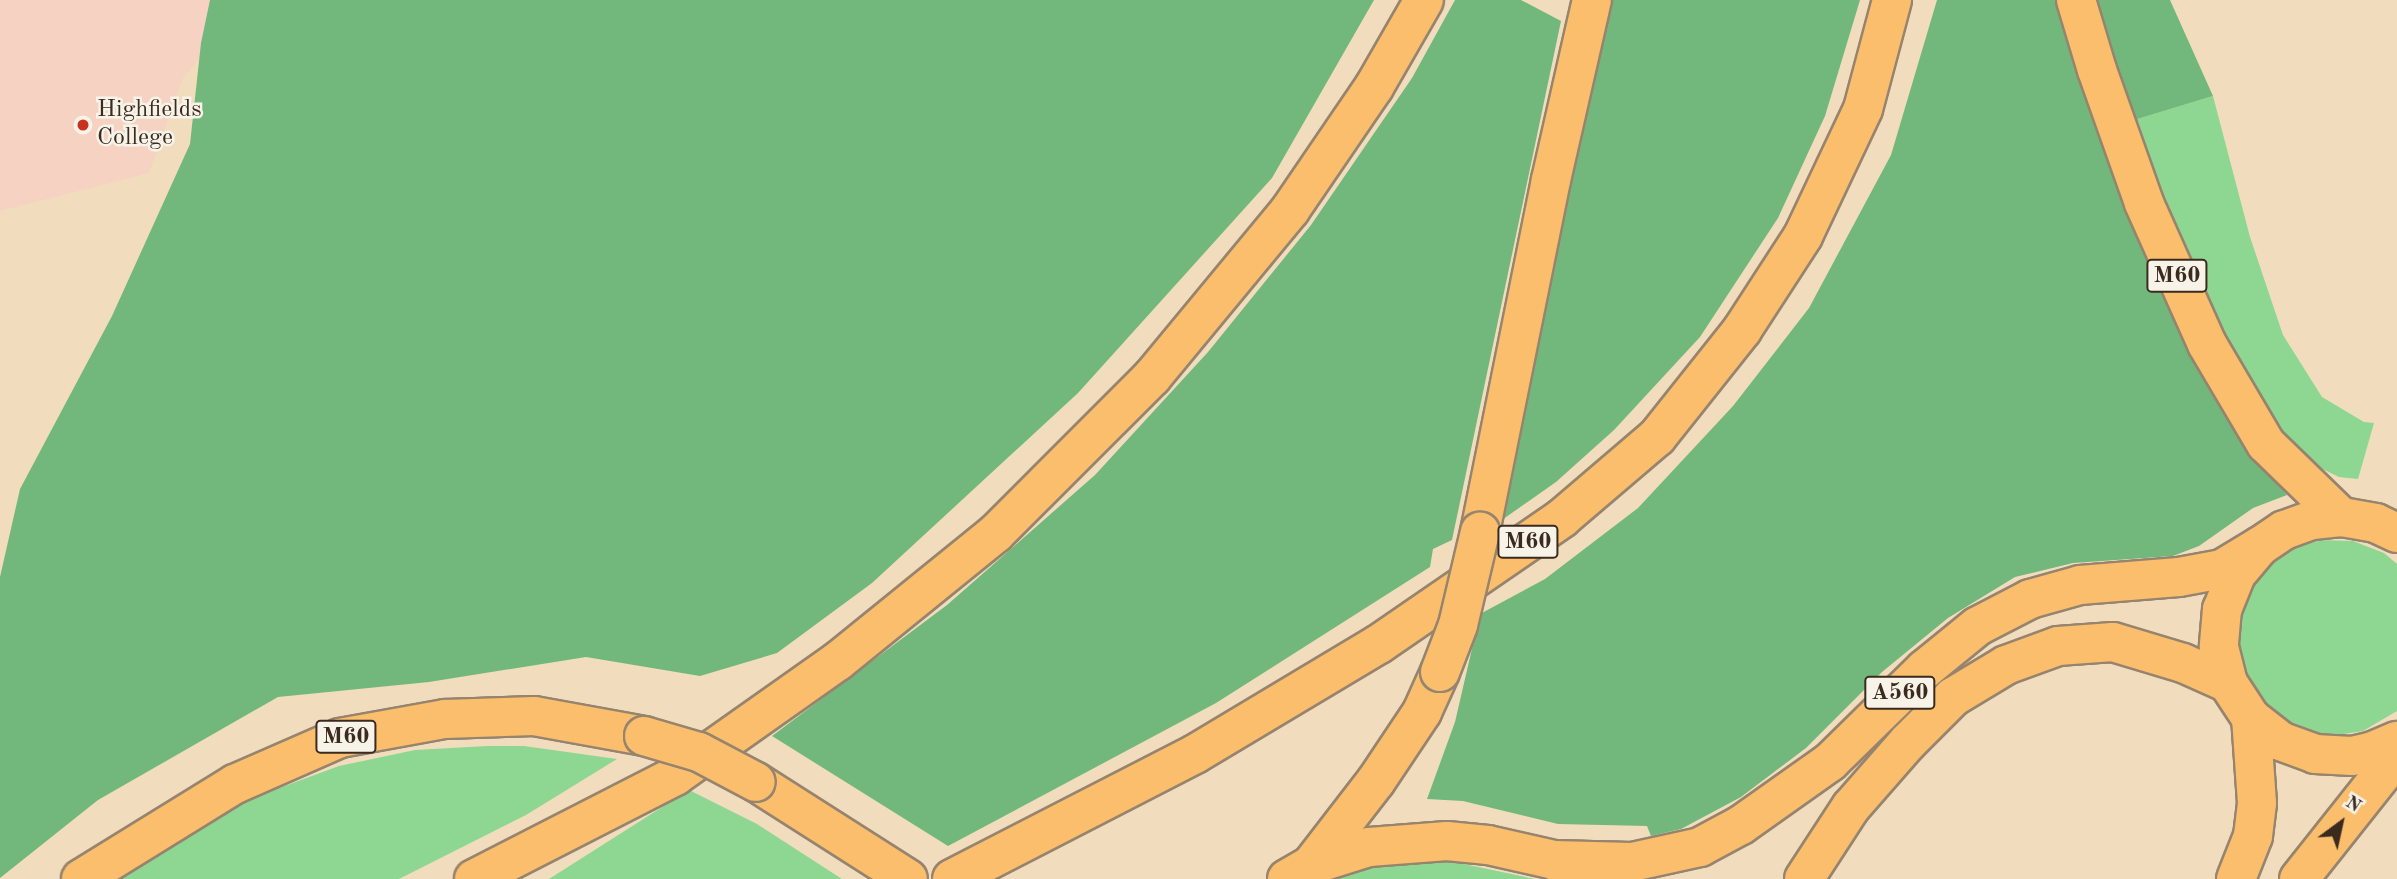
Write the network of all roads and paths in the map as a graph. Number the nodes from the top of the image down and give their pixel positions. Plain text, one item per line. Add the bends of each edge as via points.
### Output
1 (1424, 0) edge
2 (1592, 0) edge
3 (1892, 0) edge
4 (2076, 0) edge
5 (2341, 517) junction
6 (2397, 533) edge
7 (2260, 546) junction
8 (2228, 683) junction
9 (2251, 718) junction
10 (2395, 742) edge
11 (1554, 860) junction
12 (898, 872) edge
13 (1299, 872) edge
14 (81, 879) edge
15 (474, 879) edge
16 (953, 879) edge
17 (1586, 879) edge
18 (1804, 879) edge
19 (2236, 879) edge
20 (2299, 879) edge

1 - 15 main road via 1374,87 1290,210 1152,377 996,533 838,661 675,776
2 - 13 main road, M60, bridge via 1458,625 1422,712 1376,780
3 - 16 main road, M60 via 1863,110 1803,236 1742,330 1657,437 1563,518 1379,644 1195,754
4 - 5 main road, M60 via 2144,203 2207,344 2266,444
5 - 6 main road, A560 via 2376,523
5 - 7 main road, A560 via 2303,523
7 - 8 main road, A560 via 2236,575 2222,609 2219,647
7 - 11 main road, A560 via 2222,569 2080,585 2031,599 1978,626 1924,669 1830,762 1741,825 1700,847 1632,862
8 - 9 main road, A560
8 - 18 main road, A560 via 2183,663 2113,642 2058,646 2006,665 1953,698 1908,742 1852,807
9 - 10 main road, A560 via 2280,741 2315,754 2352,755
9 - 19 main road, A560 via 2257,803 2253,836
10 - 20 main road, A560 via 2383,773
11 - 13 main road, A560 via 1447,841 1369,847
11 - 17 main road, A560
12 - 14 main road, M60, bridge via 756,782 699,752 644,736 534,716 445,719 340,737 235,784

